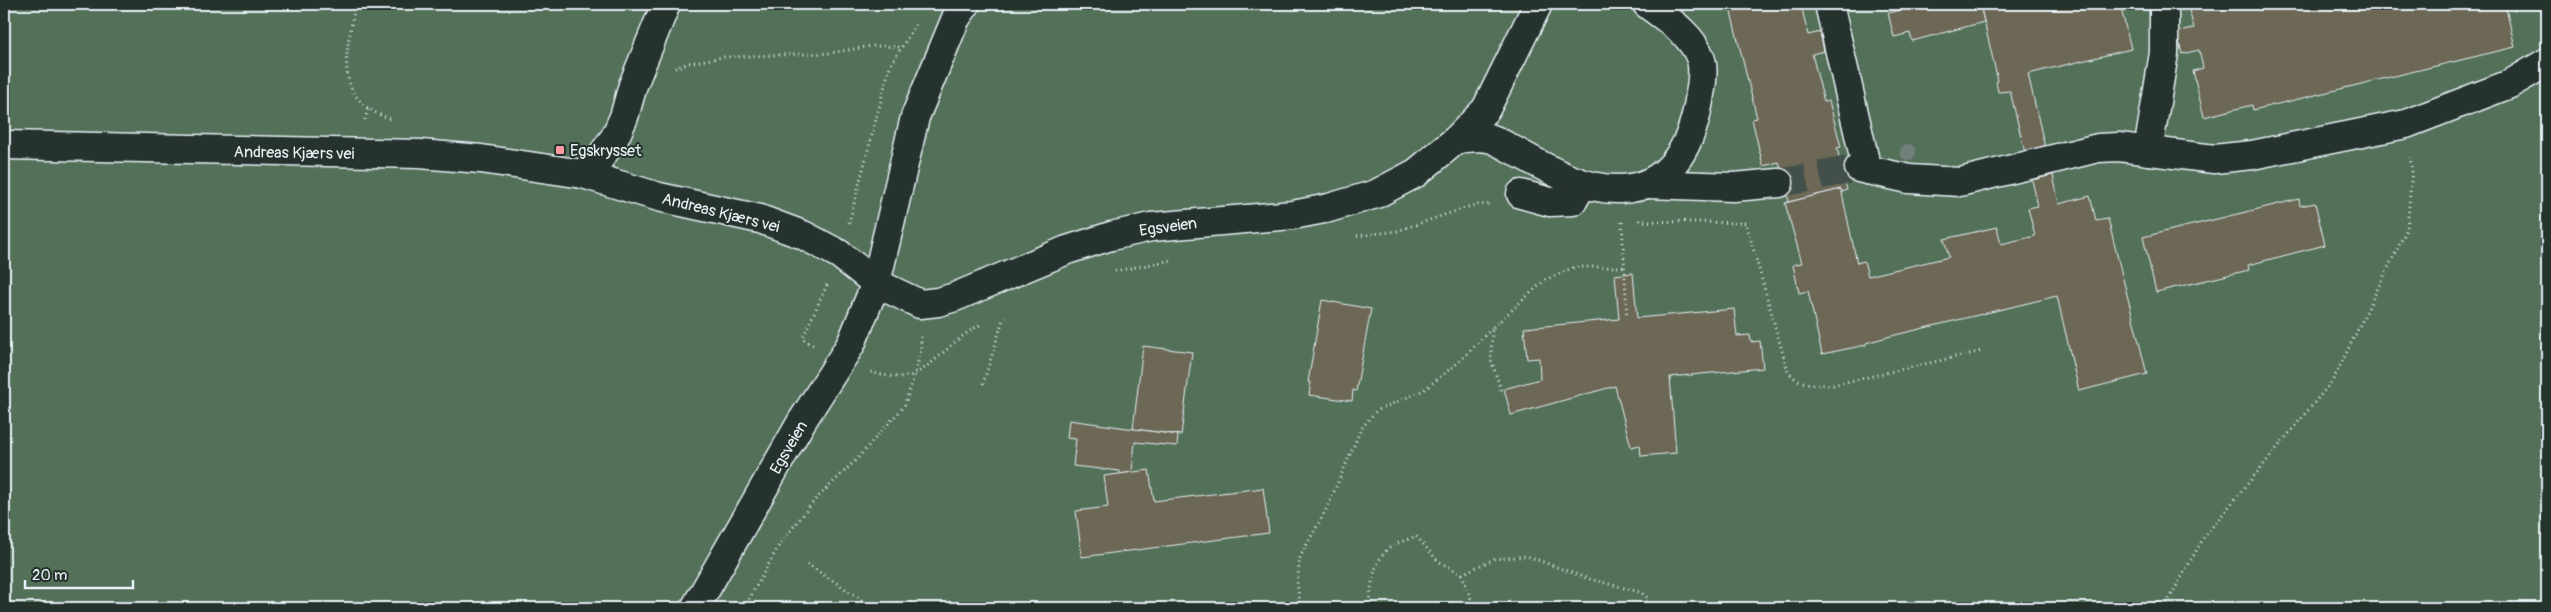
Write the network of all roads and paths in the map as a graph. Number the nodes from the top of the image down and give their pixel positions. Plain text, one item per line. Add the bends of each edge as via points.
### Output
1 (355, 4) edge
2 (666, 4) edge
3 (966, 4) edge
4 (1538, 4) edge
5 (1646, 4) edge
6 (1829, 4) edge
7 (2164, 4) edge
8 (900, 47) dead end
9 (2547, 62) edge
10 (633, 85) junction
11 (378, 115) dead end
12 (2406, 124) junction
13 (1457, 139) junction
14 (4, 145) edge
15 (2148, 151) junction
16 (583, 174) junction
17 (1779, 183) tunnel mouth
18 (1647, 184) junction
19 (1582, 185) junction
20 (1521, 194) joint
21 (1348, 237) dead end
22 (1181, 258) dead end
23 (1624, 267) junction
24 (1107, 273) dead end
25 (828, 281) dead end
26 (876, 283) junction
27 (920, 304) junction
28 (1012, 308) dead end
29 (1005, 312) junction
30 (998, 316) dead end
31 (1627, 316) dead end
32 (990, 319) dead end
33 (1492, 328) junction
34 (816, 346) dead end
35 (1982, 352) dead end
36 (868, 370) dead end
37 (915, 374) junction
38 (983, 384) dead end
39 (1500, 390) dead end
40 (807, 564) dead end
41 (1462, 574) junction
42 (695, 608) edge
43 (744, 608) edge
44 (867, 608) edge
45 (1301, 608) edge
46 (1371, 608) edge
47 (1471, 608) edge
48 (1643, 608) edge
49 (2164, 608) edge

1 - 11 path via 345,55 346,73 361,102
2 - 10 street
3 - 26 street, Egsveien via 956,18 915,117
4 - 13 street, Egsveien via 1486,109
5 - 18 street via 1680,29 1700,57 1701,86 1697,120 1684,150 1663,174
6 - 15 street via 1863,169 1909,179 1960,182 2098,148
7 - 15 street via 2164,53
8 - 10 path via 872,46 830,53 723,57 688,63
9 - 12 street via 2510,84
10 - 16 street via 615,137
12 - 15 street via 2252,155 2214,159
12 - 49 path via 2412,170 2407,229 2333,380 2204,537
13 - 19 street via 1489,138
13 - 27 street, Egsveien via 1416,173 1376,194 1293,215 1151,227 1111,236 1067,250 955,297
14 - 16 street, Andreas Kjærs vei via 420,154
16 - 26 street, Andreas Kjærs vei via 668,199 760,219 803,235 839,254
17 - 18 street via 1733,187
18 - 19 street via 1620,189
19 - 20 street via 1573,201 1550,202
20 - 21 path via 1513,201 1474,206 1396,231
22 - 24 path
23 - 31 path
23 - 33 path via 1575,267 1545,280
23 - 35 path via 1621,219 1746,223 1788,372 1795,380 1809,384 1833,385
25 - 34 path via 803,337
26 - 27 street
26 - 42 street, Egsveien via 847,352 802,421
27 - 37 path via 921,350
28 - 29 path
29 - 30 path
29 - 38 path
32 - 37 path via 968,330
33 - 39 path via 1491,360
33 - 45 path via 1461,360 1424,390 1376,411 1361,429 1327,508 1300,557 1297,584
36 - 37 path via 887,376
37 - 43 path via 904,406 858,458 814,500 780,544
40 - 44 path via 861,599
41 - 46 path via 1438,560 1416,536 1388,548 1374,571
41 - 47 path
41 - 48 path via 1494,559 1527,556 1586,578 1640,592 1648,598

